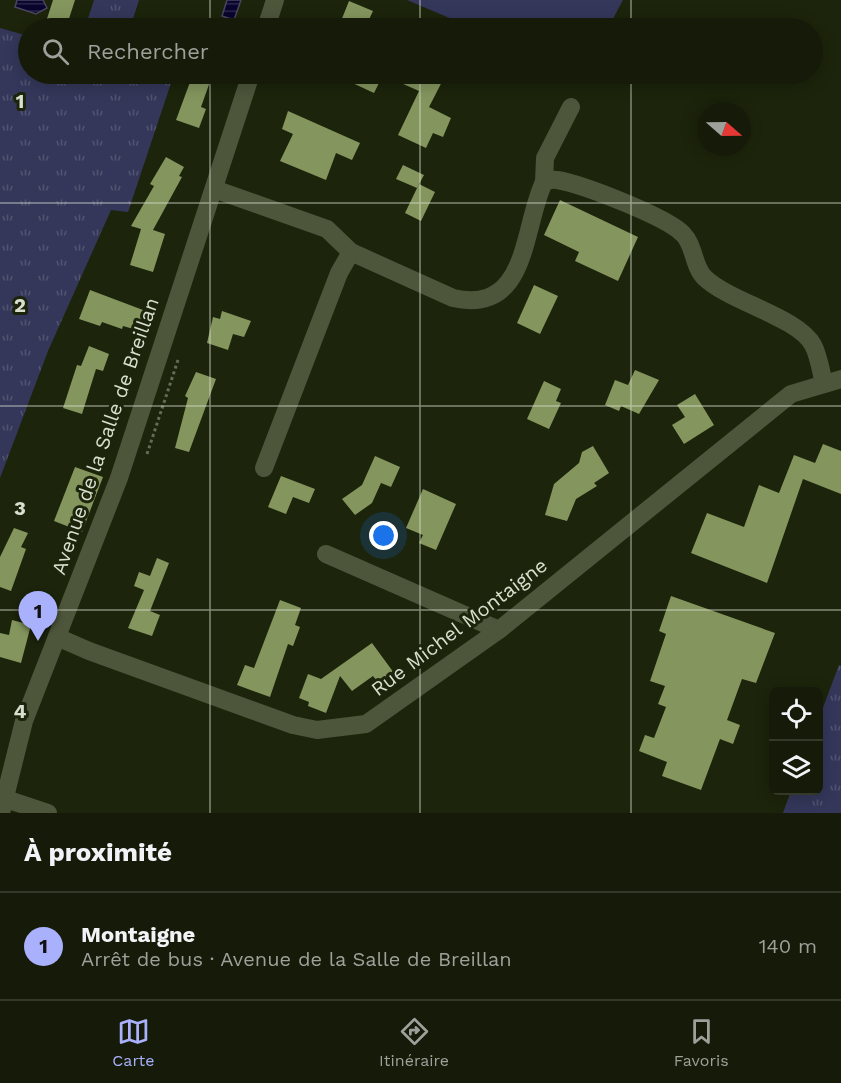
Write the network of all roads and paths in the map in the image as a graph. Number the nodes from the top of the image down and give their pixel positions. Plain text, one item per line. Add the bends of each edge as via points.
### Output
1 (275, 0) edge
2 (269, 18) edge
3 (248, 84) edge
4 (571, 107) dead end
5 (544, 182) junction
6 (214, 189) junction
7 (351, 252) junction
8 (833, 382) edge
9 (264, 468) dead end
10 (326, 554) dead end
11 (499, 630) junction
12 (57, 637) junction
13 (1, 802) edge
14 (48, 813) edge

1 - 2 street
3 - 6 street, Avenue de la Salle de Breillan
4 - 5 street via 546,158
5 - 7 street via 535,200 523,257 503,288 489,297 471,302 453,298
5 - 8 street via 555,179 580,187 656,217 681,232 692,244 703,276 718,289 800,331 813,344
6 - 7 street via 327,229
6 - 12 street, Avenue de la Salle de Breillan via 119,478
7 - 9 street via 339,273
8 - 11 street, Rue Michel Montaigne via 791,394
10 - 11 street
11 - 12 street, Rue Michel Montaigne via 366,724 317,730 293,725
12 - 13 street, Avenue de la Salle de Breillan via 24,721
13 - 14 street

